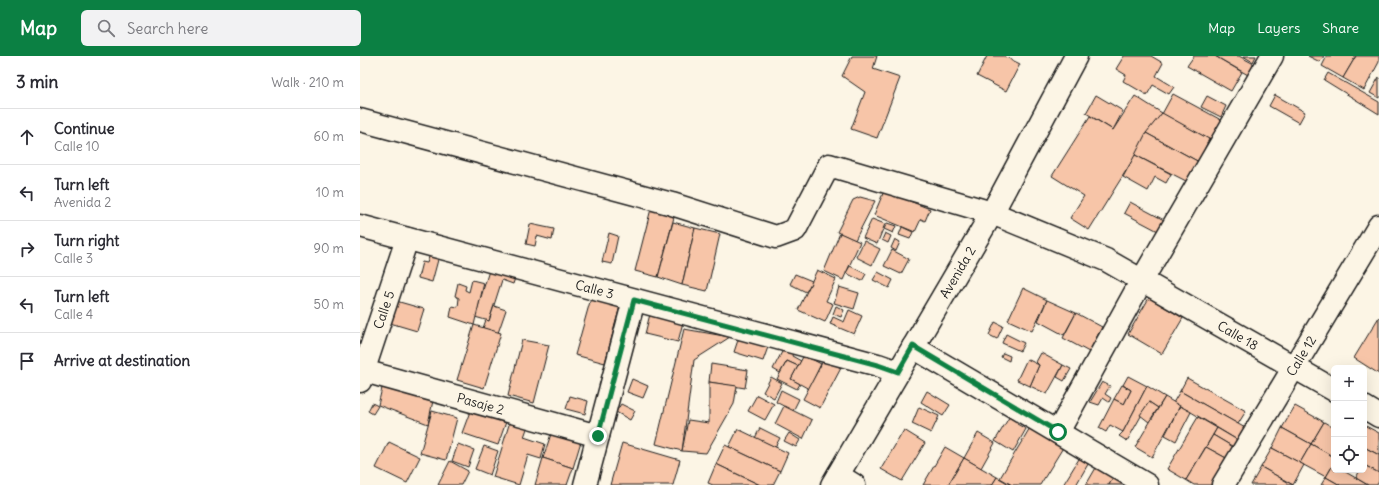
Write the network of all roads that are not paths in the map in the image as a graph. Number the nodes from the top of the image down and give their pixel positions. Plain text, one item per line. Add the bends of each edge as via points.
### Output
1 (1076, 56) edge
2 (1272, 56) edge
3 (360, 120) edge
4 (992, 213) junction
5 (360, 226) edge
6 (1379, 226) edge
7 (407, 239) junction
8 (1142, 280) junction
9 (634, 300) junction
10 (913, 346) junction
11 (1293, 367) junction
12 (898, 372) junction
13 (362, 376) edge
14 (1331, 388) edge
15 (1367, 409) edge
16 (1379, 416) edge
17 (1058, 432) junction
18 (598, 436) junction
19 (842, 482) edge
20 (585, 485) edge
21 (1147, 485) edge
22 (1223, 485) edge

1 - 4 street, Avenida 2
2 - 8 street
3 - 4 street, Calle 18 via 672,204 776,237 795,230 829,164
4 - 8 street, Calle 18 via 1106,260
4 - 10 street, Avenida 2
5 - 7 street, Calle 3
6 - 11 street, Calle 12
7 - 9 street, Calle 3
7 - 13 street, Calle 5
8 - 11 street, Calle 18
8 - 17 street
9 - 12 street, Calle 3
9 - 18 street
10 - 12 street, Avenida 2
10 - 17 street
11 - 14 street, Calle 18
11 - 22 street, Calle 12
12 - 19 street, Avenida 2
13 - 18 street, Pasaje 2
15 - 16 street
17 - 21 street
18 - 20 street

